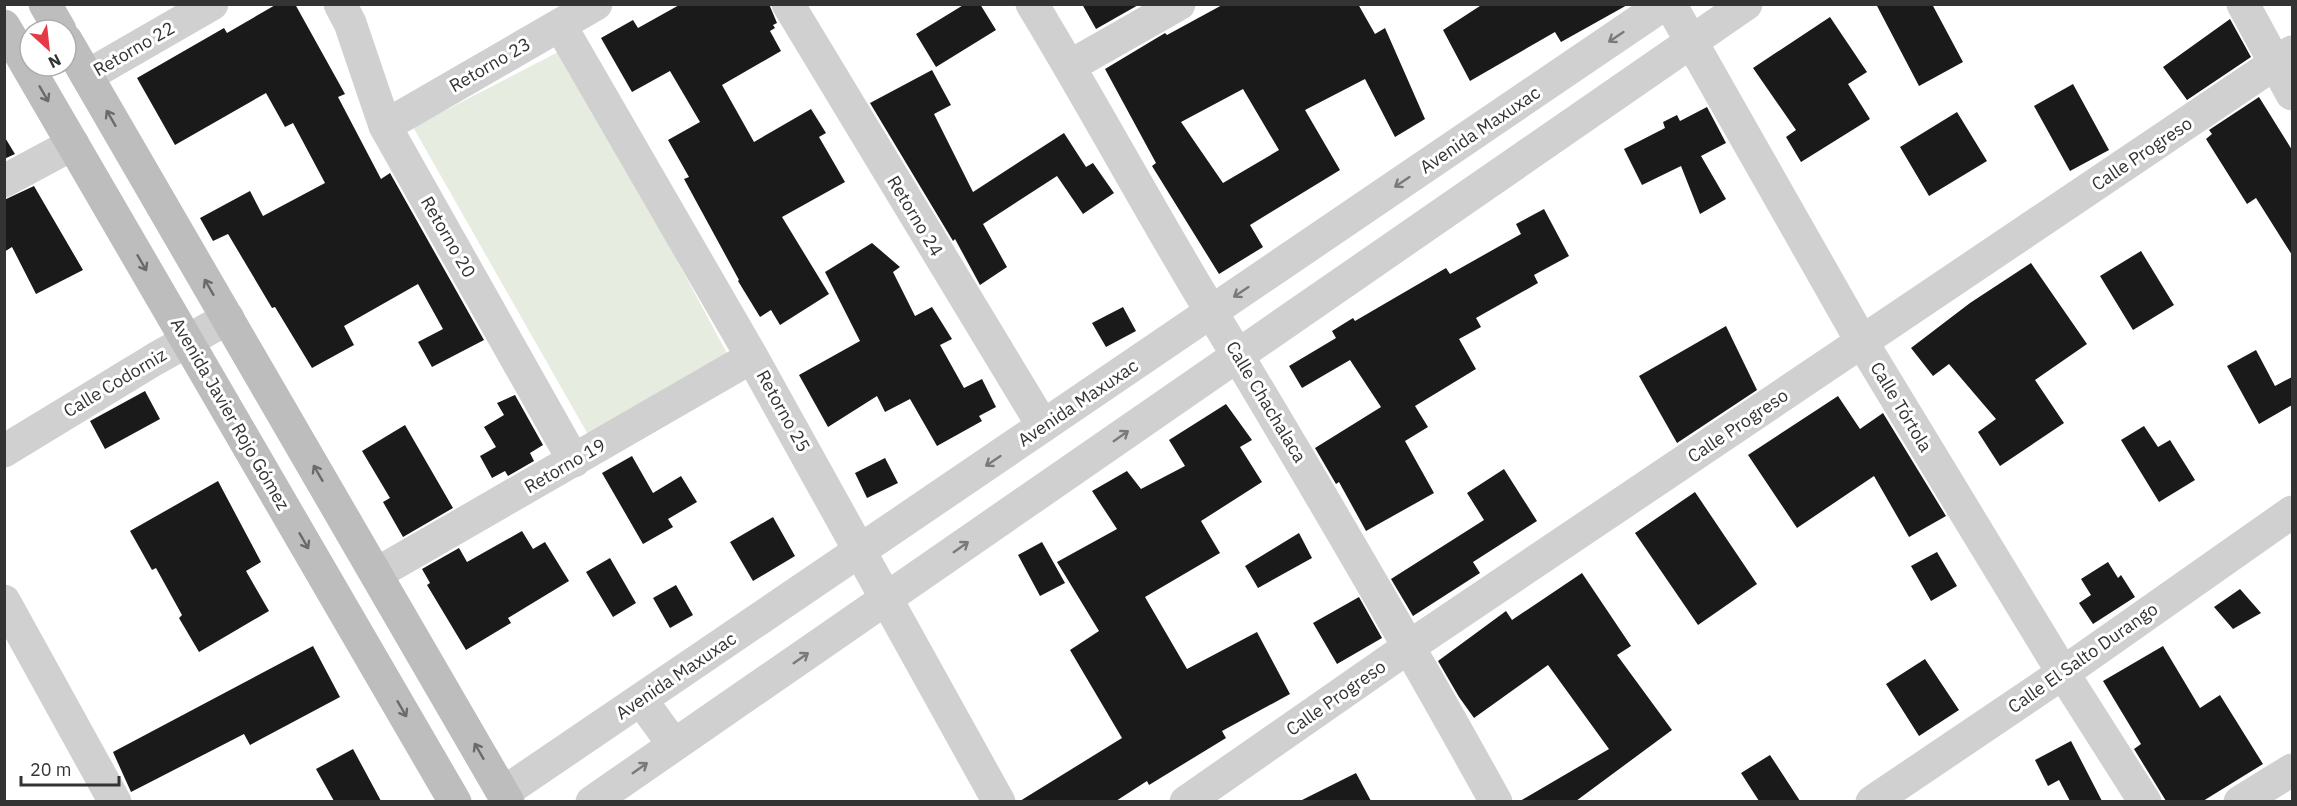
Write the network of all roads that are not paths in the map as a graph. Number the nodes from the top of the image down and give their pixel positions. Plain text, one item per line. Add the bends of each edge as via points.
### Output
1 (45, 4) edge
2 (212, 4) edge
3 (340, 4) edge
4 (596, 4) edge
5 (788, 4) edge
6 (1032, 4) edge
7 (1179, 4) edge
8 (1664, 4) edge
9 (1670, 4) edge
10 (1746, 4) edge
11 (2242, 4) edge
12 (53, 18) edge
13 (560, 25) junction
14 (4, 26) edge
15 (1691, 42) junction
16 (2284, 58) edge
17 (78, 61) edge
18 (1070, 66) junction
19 (87, 76) junction
20 (2292, 94) edge
21 (385, 126) junction
22 (73, 144) junction
23 (4, 181) edge
24 (1211, 312) junction
25 (228, 318) junction
26 (187, 341) junction
27 (1862, 342) junction
28 (1238, 355) junction
29 (752, 357) junction
30 (1043, 426) junction
31 (4, 451) edge
32 (574, 461) junction
33 (2292, 512) edge
34 (861, 550) junction
35 (376, 574) junction
36 (886, 598) junction
37 (4, 601) edge
38 (1410, 646) junction
39 (2063, 673) junction
40 (641, 700) junction
41 (675, 745) junction
42 (2292, 770) edge
43 (501, 799) edge
44 (114, 801) edge
45 (455, 801) edge
46 (592, 801) edge
47 (999, 801) edge
48 (1186, 801) edge
49 (1496, 801) edge
50 (1872, 801) edge
51 (2145, 801) edge
52 (2240, 801) edge

1 - 12 main road
2 - 19 street, Retorno 22
3 - 21 street, Retorno 20
4 - 13 street, Retorno 23
5 - 30 street, Retorno 24
6 - 18 street, Calle Chachalaca
7 - 18 street
8 -> 24 street, Avenida Maxuxac
9 - 15 street, Calle Tórtola
10 - 15 street
11 - 16 street
13 - 21 street, Retorno 23
13 - 29 street, Retorno 25
14 -> 22 main road, Avenida Javier Rojo Gómez
15 - 27 street, Calle Tórtola
15 - 28 street
16 - 20 street
16 - 27 street, Calle Progreso
17 - 19 main road
18 - 24 street, Calle Chachalaca
25 -> 19 main road
21 - 32 street, Retorno 20
22 - 23 street
22 -> 26 main road, Avenida Javier Rojo Gómez
24 - 28 street, Calle Chachalaca
24 - 30 street, Avenida Maxuxac
25 - 26 street, Calle Codorniz
35 -> 25 main road
26 - 31 street, Calle Codorniz
26 -> 45 main road, Avenida Javier Rojo Gómez
27 - 38 street, Calle Progreso
27 - 39 street, Calle Tórtola
36 -> 28 street
28 - 38 street, Calle Chachalaca
29 - 32 street, Retorno 19
29 - 34 street, Retorno 25
30 -> 34 street, Avenida Maxuxac
32 - 35 street, Retorno 19
33 - 39 street, Calle El Salto Durango
34 - 36 street, Retorno 25
34 - 40 street, Avenida Maxuxac
43 -> 35 main road
41 -> 36 street
36 - 47 street, Retorno 25
37 - 44 street
38 - 48 street, Calle Progreso
38 - 49 street, Calle Chachalaca
39 - 50 street, Calle El Salto Durango
39 - 51 street, Calle Tórtola
40 - 41 street
40 - 43 street, Avenida Maxuxac
46 -> 41 street
42 - 52 street

